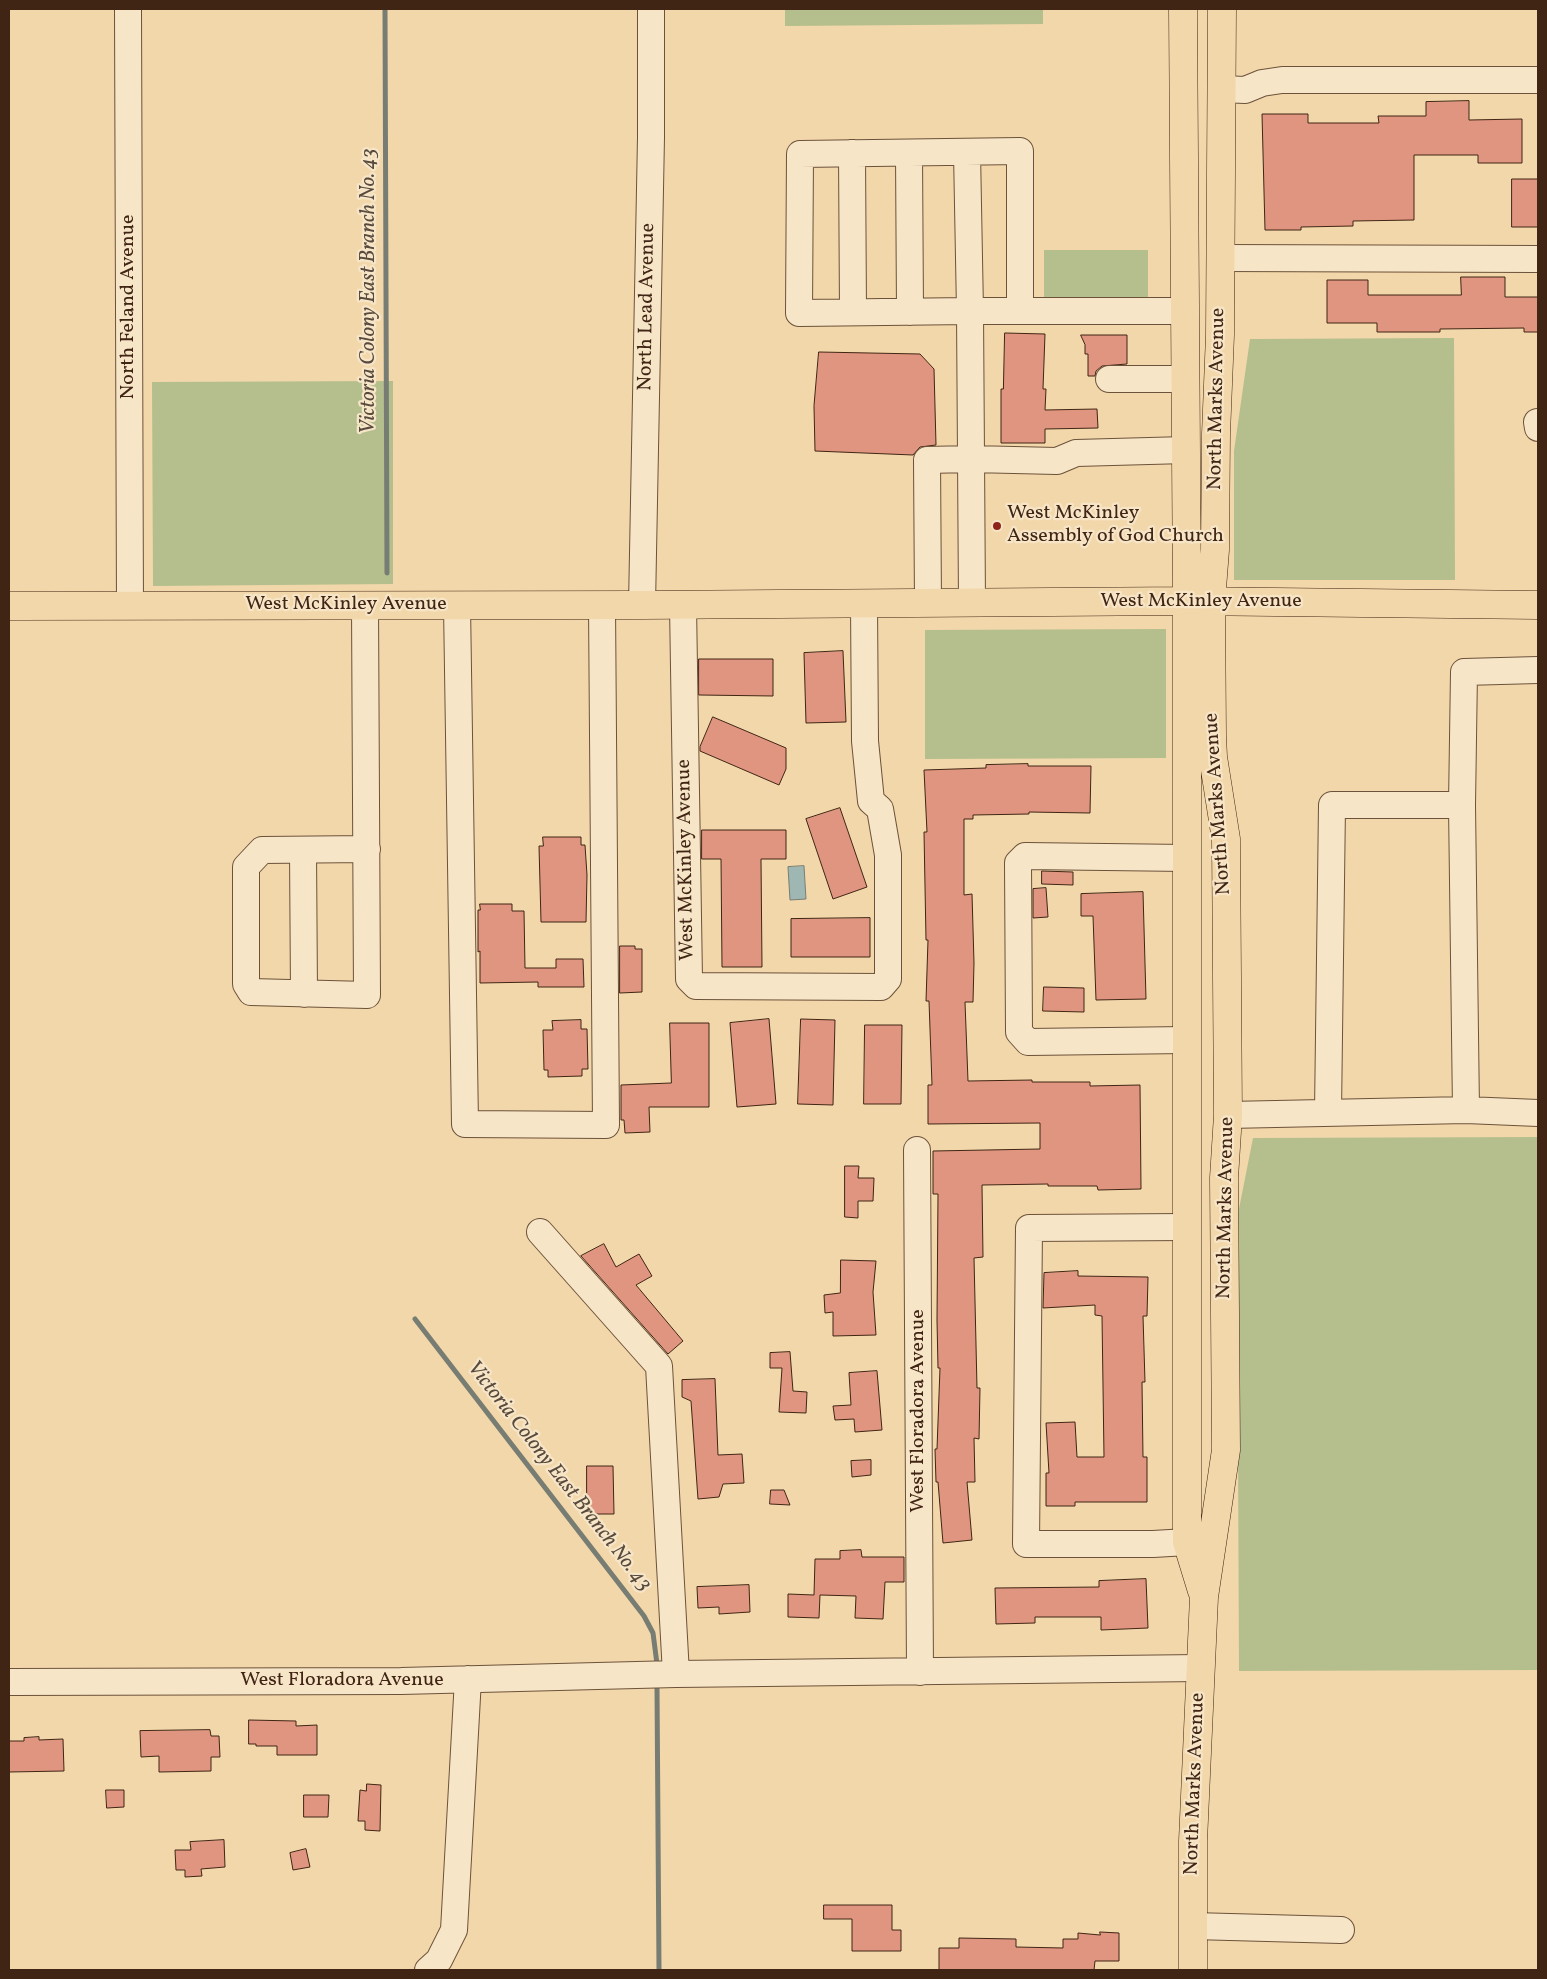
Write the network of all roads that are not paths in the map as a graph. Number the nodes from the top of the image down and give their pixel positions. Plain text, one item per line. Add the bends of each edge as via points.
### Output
1 (128, 9) edge
2 (651, 9) edge
3 (1184, 9) edge
4 (1202, 9) edge
5 (1222, 9) edge
6 (1222, 37) junction
7 (1538, 80) edge
8 (1222, 89) junction
9 (967, 152) junction
10 (852, 153) junction
11 (909, 153) junction
12 (1221, 258) junction
13 (1538, 259) edge
14 (1020, 310) junction
15 (970, 311) junction
16 (853, 312) junction
17 (910, 312) junction
18 (1185, 312) junction
19 (1109, 379) dead end
20 (1186, 379) junction
21 (1186, 450) junction
22 (971, 458) junction
23 (1199, 601) junction
24 (928, 603) junction
25 (972, 603) junction
26 (864, 604) junction
27 (130, 605) junction
28 (365, 605) junction
29 (457, 605) junction
30 (602, 605) junction
31 (642, 605) junction
32 (683, 605) junction
33 (1538, 605) edge
34 (9, 606) edge
35 (1538, 670) edge
36 (1462, 805) junction
37 (366, 849) junction
38 (303, 850) junction
39 (1186, 858) junction
40 (304, 994) junction
41 (1186, 1040) junction
42 (1466, 1110) junction
43 (1328, 1112) junction
44 (1538, 1113) edge
45 (1228, 1115) junction
46 (917, 1150) dead end
47 (1186, 1227) junction
48 (540, 1232) dead end
49 (1187, 1542) junction
50 (1204, 1597) junction
51 (1200, 1668) junction
52 (920, 1672) junction
53 (676, 1674) junction
54 (468, 1679) junction
55 (9, 1682) edge
56 (1193, 1926) junction
57 (1341, 1930) dead end
58 (428, 1970) edge
59 (1193, 1970) edge

1 - 27 street, North Feland Avenue
2 - 31 street, North Lead Avenue
3 - 18 main road, North Marks Avenue
4 - 6 main road via 1208,26
5 - 6 main road, North Marks Avenue
6 - 8 main road, North Marks Avenue
7 - 8 street via 1282,80 1245,90
8 - 12 main road, North Marks Avenue
9 - 11 street
9 - 14 street via 1020,152
9 - 15 street
10 - 11 street
10 - 16 street
10 - 16 street via 800,154 799,313
11 - 17 street
12 - 13 street
12 - 23 main road, North Marks Avenue via 1215,550
14 - 15 street
14 - 18 street
15 - 17 street
15 - 22 street
16 - 17 street
18 - 20 main road, North Marks Avenue
19 - 20 street
20 - 21 main road, North Marks Avenue
21 - 22 street via 1076,453 1057,461
21 - 23 main road, North Marks Avenue
22 - 24 street via 927,460
22 - 25 street
23 - 25 main road, West McKinley Avenue
23 - 33 main road, West McKinley Avenue
23 - 39 main road, North Marks Avenue
23 - 45 main road, North Marks Avenue via 1213,756 1226,840
24 - 25 main road, West McKinley Avenue
24 - 26 main road, West McKinley Avenue
26 - 32 main road, West McKinley Avenue
26 - 32 street, West McKinley Avenue via 865,741 871,801 880,809 888,855 888,979 881,986 696,986 689,979
27 - 28 main road, West McKinley Avenue
27 - 34 main road, West McKinley Avenue
28 - 29 main road, West McKinley Avenue
28 - 37 street
29 - 30 main road, West McKinley Avenue
29 - 30 street via 465,1124 606,1125
30 - 31 main road, West McKinley Avenue
31 - 32 main road, West McKinley Avenue
35 - 36 street via 1464,672
36 - 42 street
36 - 43 street via 1332,805
37 - 38 street
37 - 40 street via 367,995
38 - 40 street
38 - 40 street via 262,850 246,867 246,984 251,992
39 - 41 main road, North Marks Avenue
39 - 41 street, North Marks Avenue via 1025,856 1018,863 1020,1032 1028,1042
41 - 47 main road, North Marks Avenue
42 - 43 street
42 - 44 street
43 - 45 street
45 - 50 main road, North Marks Avenue via 1224,1178 1226,1450
46 - 52 street, West Floradora Avenue
47 - 49 main road, North Marks Avenue
47 - 49 street via 1029,1228 1026,1544
48 - 53 street via 658,1366
49 - 50 main road, North Marks Avenue
50 - 51 main road, North Marks Avenue
51 - 52 street, West Floradora Avenue
51 - 56 main road, North Marks Avenue via 1193,1831
52 - 53 street, West Floradora Avenue
53 - 54 street, West Floradora Avenue
54 - 55 street, West Floradora Avenue
54 - 58 street via 454,1930 439,1960
56 - 57 street
56 - 59 main road, North Marks Avenue

